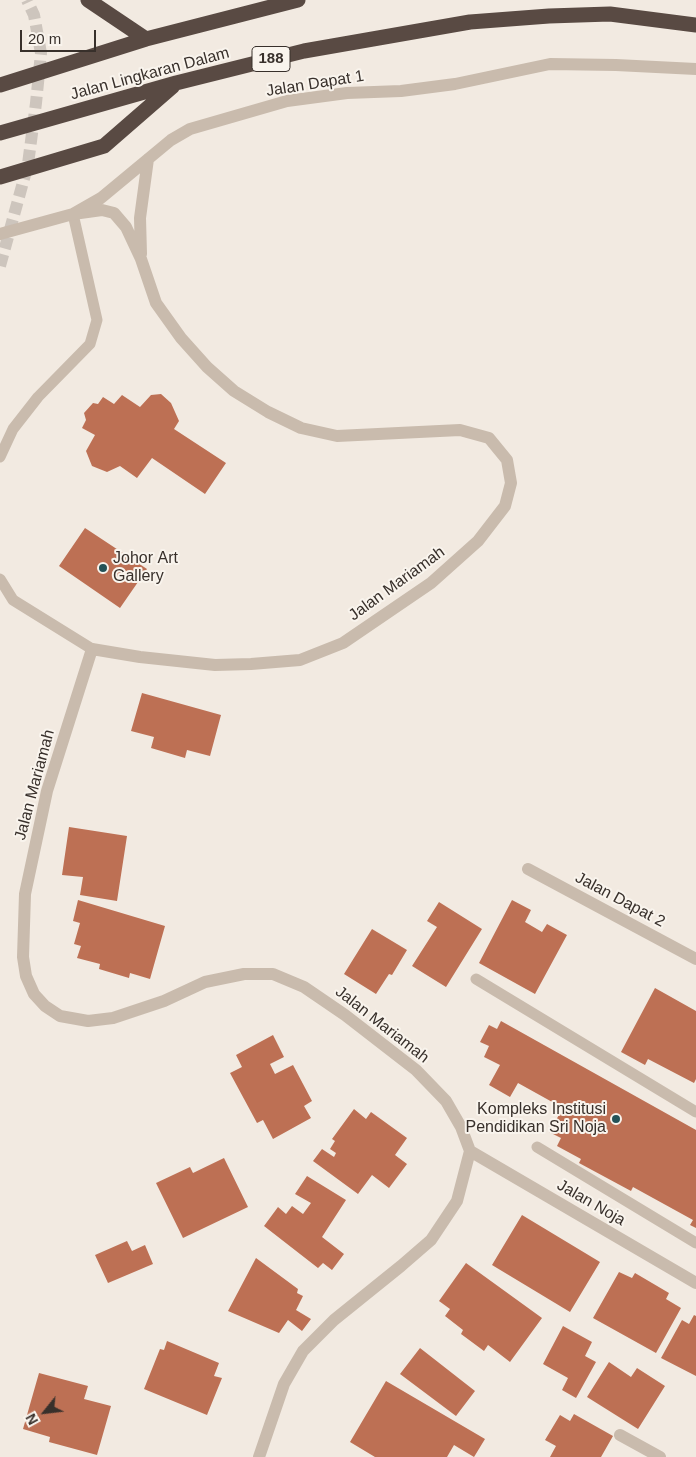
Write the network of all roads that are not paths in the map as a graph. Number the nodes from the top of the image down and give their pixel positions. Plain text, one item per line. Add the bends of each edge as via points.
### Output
1 (88, 0) edge
2 (298, 0) edge
3 (696, 25) edge
4 (146, 40) junction
5 (696, 69) edge
6 (176, 83) junction
7 (0, 85) edge
8 (0, 133) edge
9 (148, 159) junction
10 (0, 177) edge
11 (73, 214) junction
12 (0, 234) edge
13 (141, 259) junction
14 (0, 457) edge
15 (0, 579) edge
16 (92, 649) junction
17 (528, 869) dead end
18 (696, 959) edge
19 (476, 979) dead end
20 (696, 1112) edge
21 (537, 1147) dead end
22 (470, 1151) junction
23 (696, 1243) edge
24 (696, 1283) edge
25 (620, 1435) dead end
26 (259, 1457) edge
27 (660, 1457) edge

1 - 4 highway
2 - 4 highway, Jalan Lingkaran Dalam
3 - 6 highway, Jalan Lingkaran Dalam / 188 via 610,14 470,22 304,51
4 - 7 highway, Jalan Lingkaran Dalam
5 - 9 street, Jalan Dapat 1 via 550,64 454,84 287,101 190,129
6 - 8 highway, Jalan Lingkaran Dalam / 188
6 - 10 highway via 104,146
9 - 11 street, Jalan Dapat 1 via 101,198
9 - 13 street, Jalan Mariamah via 140,218
11 - 12 street, Jalan Dapat 1
11 - 13 street, Jalan Mariamah via 102,210 114,213 126,227
11 - 14 lane via 96,320 90,344 38,397 13,429
13 - 16 street, Jalan Mariamah via 156,303 181,338 234,390 268,412 300,428 337,436 460,430 489,438 507,460 511,483 505,506 478,541 431,583 344,643 300,660 215,665
15 - 16 lane via 13,600
16 - 22 street, Jalan Mariamah via 47,791 25,894 23,957 26,976 34,994 60,1016 88,1021 113,1018 164,1001 205,982 244,974 273,974 304,987 337,1009 416,1070 446,1101
17 - 18 street, Jalan Dapat 2
19 - 20 lane
21 - 23 lane
22 - 24 street, Jalan Noja
22 - 26 street via 457,1201 431,1240 334,1320 303,1351 284,1384
25 - 27 street

